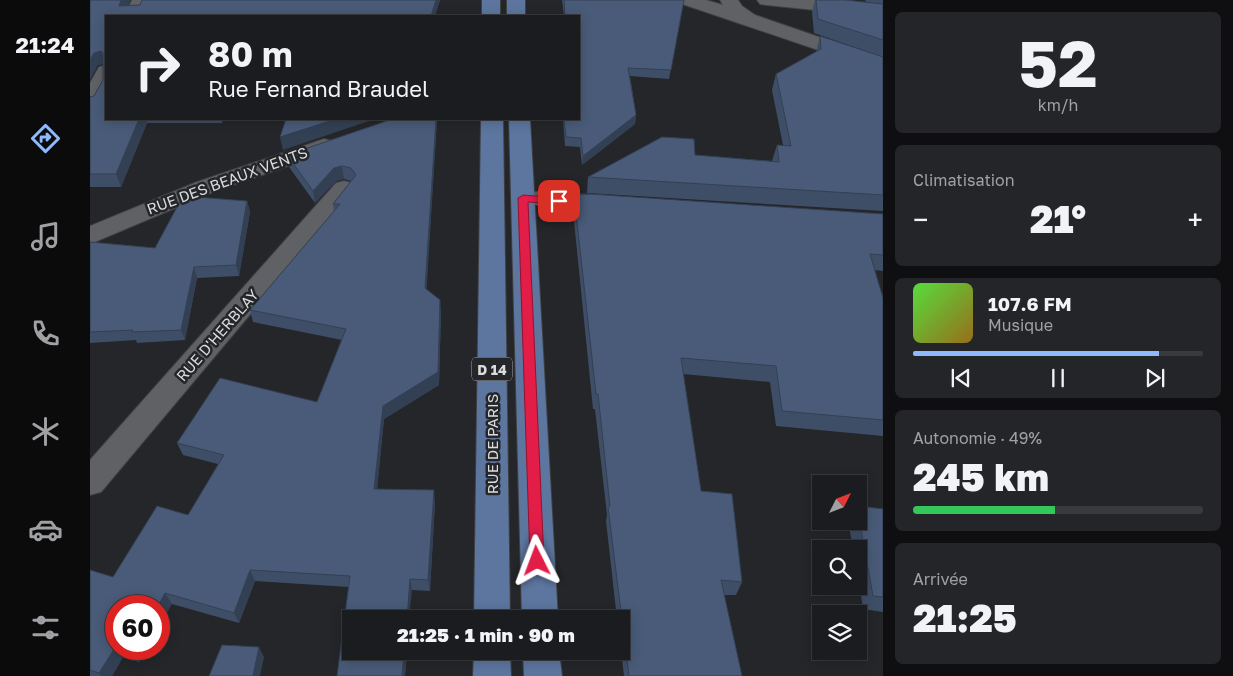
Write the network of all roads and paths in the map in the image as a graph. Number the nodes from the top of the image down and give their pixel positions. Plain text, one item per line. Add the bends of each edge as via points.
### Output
1 (141, 0) edge
2 (491, 0) edge
3 (516, 0) edge
4 (688, 0) edge
5 (729, 0) edge
6 (766, 0) edge
7 (883, 12) edge
8 (134, 15) edge
9 (491, 15) edge
10 (516, 15) edge
11 (748, 19) junction
12 (883, 66) edge
13 (105, 73) edge
14 (90, 104) edge
15 (492, 120) edge
16 (519, 120) edge
17 (348, 138) edge
18 (344, 188) edge
19 (523, 198) junction
20 (636, 206) edge
21 (90, 236) edge
22 (90, 482) edge
23 (492, 610) edge
24 (540, 610) edge
25 (492, 660) edge
26 (542, 660) edge
27 (492, 676) edge
28 (543, 676) edge

1 - 8 street
2 - 9 main road
3 - 10 main road
4 - 11 street
5 - 11 street via 735,10
6 - 7 street
11 - 12 street
13 - 14 street
15 - 23 main road, RUE DE PARIS / D 14
16 - 19 main road, D 14
17 - 21 street, RUE DES BEAUX VENTS via 187,192
18 - 22 street, RUE D'HERBLAY
19 - 20 street
19 - 24 main road, D 14
25 - 27 main road
26 - 28 main road

